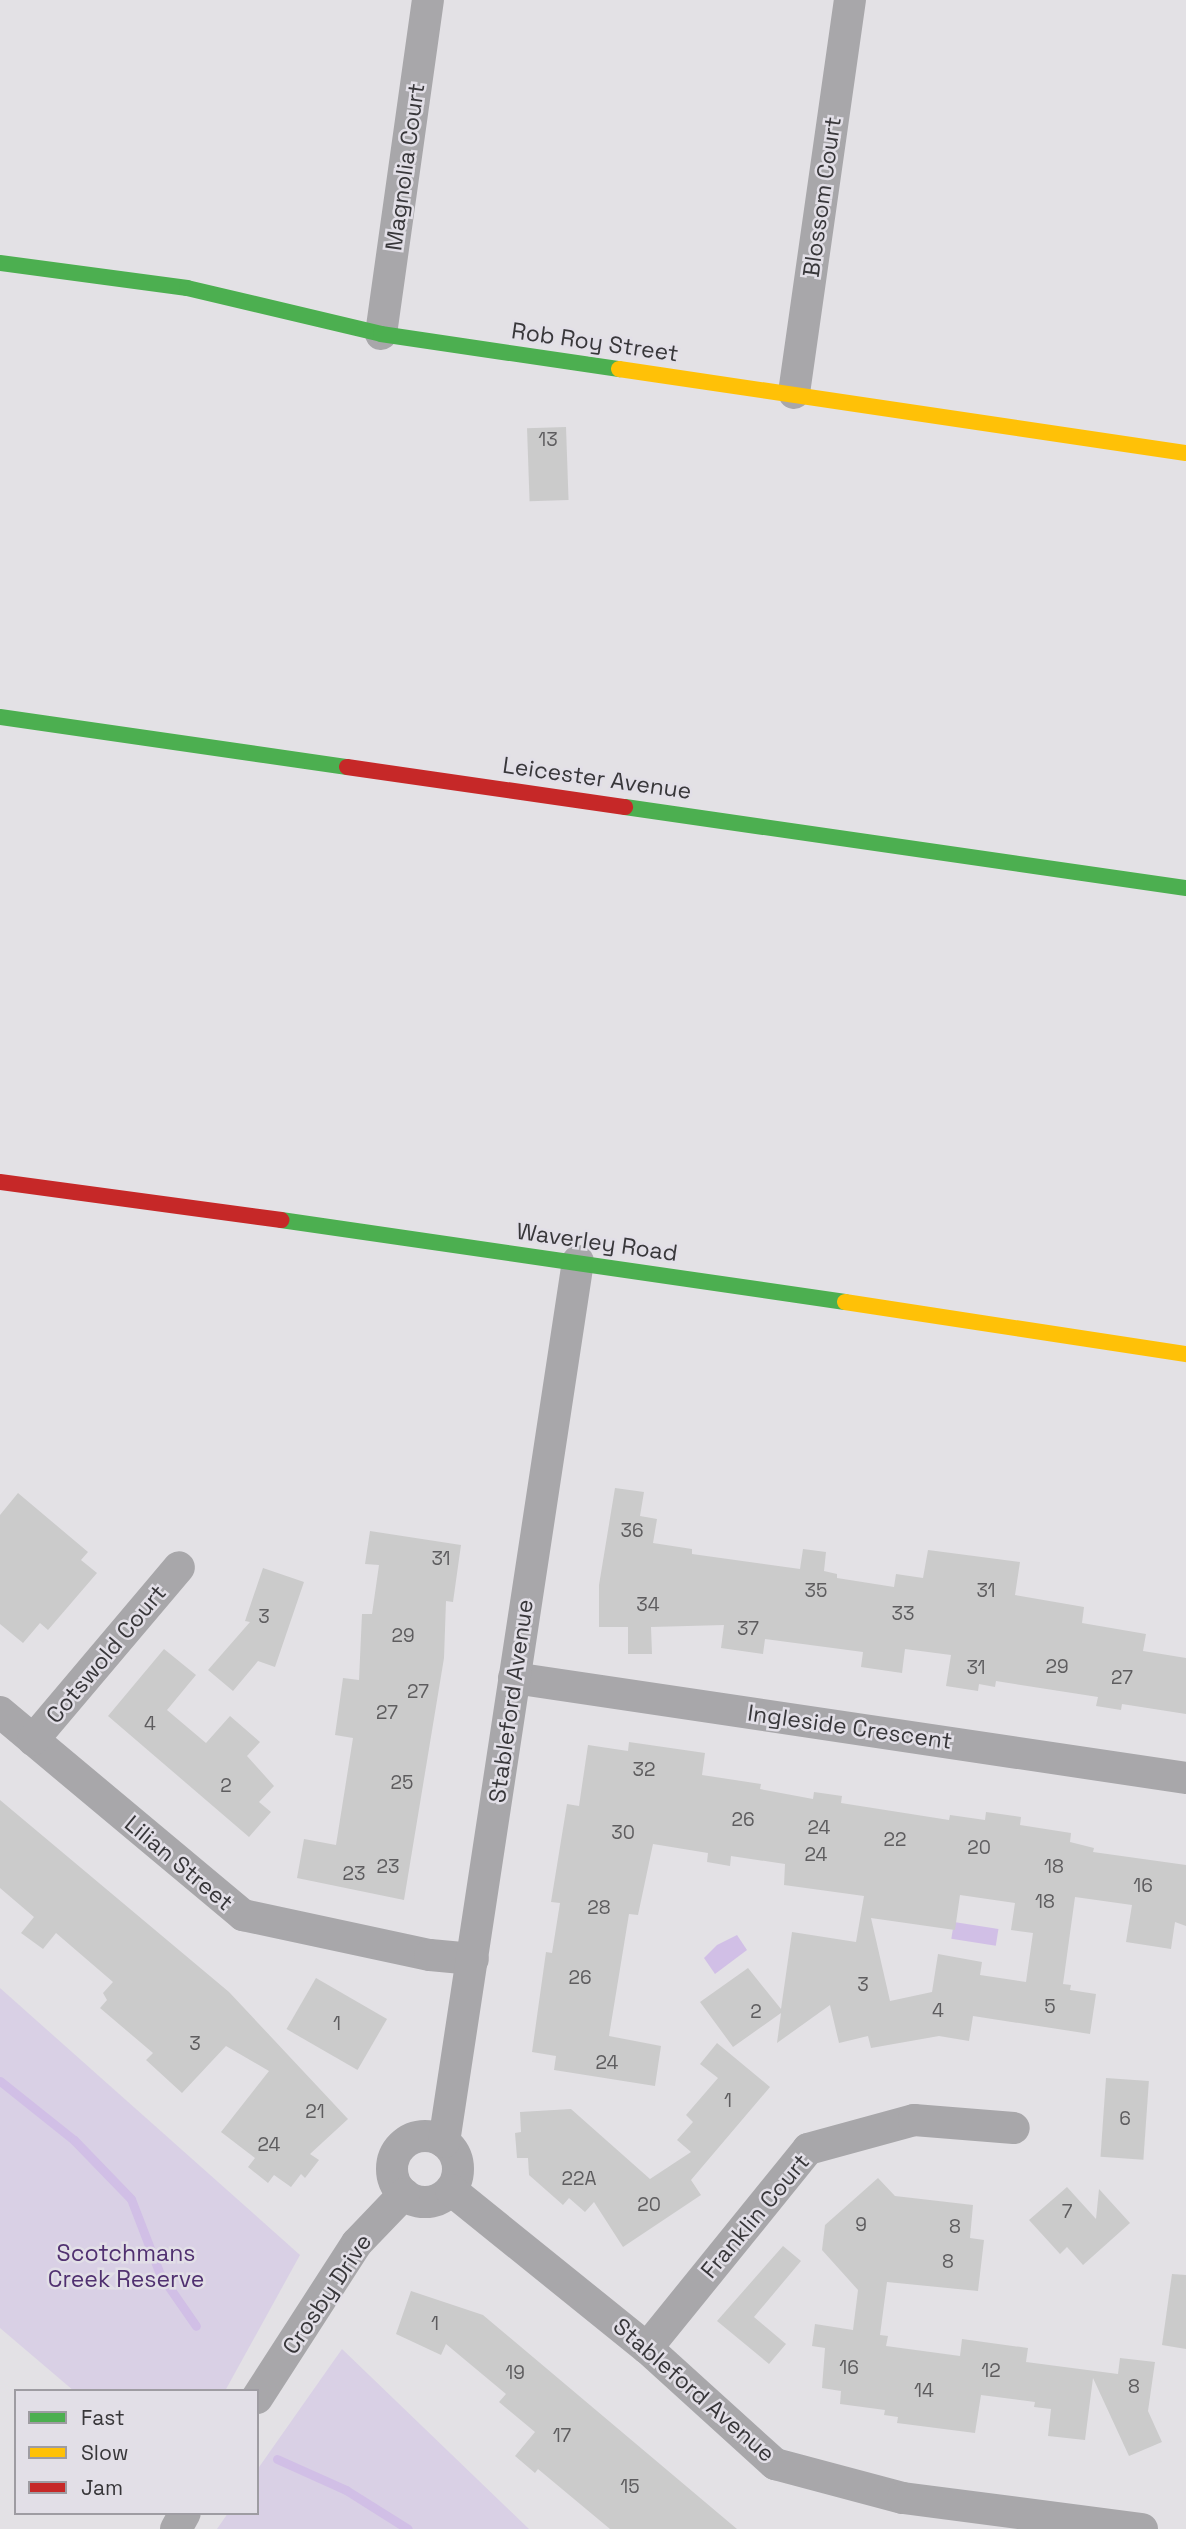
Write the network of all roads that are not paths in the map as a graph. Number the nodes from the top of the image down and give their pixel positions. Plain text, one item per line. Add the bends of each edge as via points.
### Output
1 (428, 0) edge
2 (850, 0) edge
3 (0, 263) edge
4 (381, 334) junction
5 (794, 393) junction
6 (1186, 453) edge
7 (0, 717) edge
8 (1186, 888) edge
9 (0, 1182) edge
10 (578, 1261) junction
11 (1186, 1354) edge
12 (179, 1567) dead end
13 (514, 1678) junction
14 (0, 1712) edge
15 (33, 1740) junction
16 (1186, 1778) edge
17 (473, 1959) junction
18 (1014, 2129) dead end
19 (444, 2142) junction
20 (451, 2190) junction
21 (404, 2194) junction
22 (647, 2348) junction
23 (259, 2395) edge
24 (1007, 2520) edge
25 (1142, 2529) edge

1 - 4 street, Magnolia Court
2 - 5 street, Blossom Court
3 - 4 street, Rob Roy Street via 187,288
4 - 5 street, Rob Roy Street
5 - 6 street, Rob Roy Street
7 - 8 street, Leicester Avenue
9 - 10 street, Waverley Road
10 - 11 street, Waverley Road
10 - 13 street, Stableford Avenue
12 - 15 street, Cotswold Court
13 - 16 street, Ingleside Crescent
13 - 17 street, Stableford Avenue
14 - 15 street, Lilian Street
15 - 17 street, Lilian Street via 243,1915 417,1952
17 - 19 street, Stableford Avenue
18 - 22 street, Franklin Court via 914,2120 808,2149
19 - 20 street via 457,2160 459,2172
19 - 21 street via 422,2136 402,2146 392,2175
20 - 21 street via 431,2202
20 - 22 street, Stableford Avenue
21 - 23 street, Crosby Drive via 357,2243
22 - 24 street, Stableford Avenue via 775,2464
24 - 25 street, Stableford Avenue

